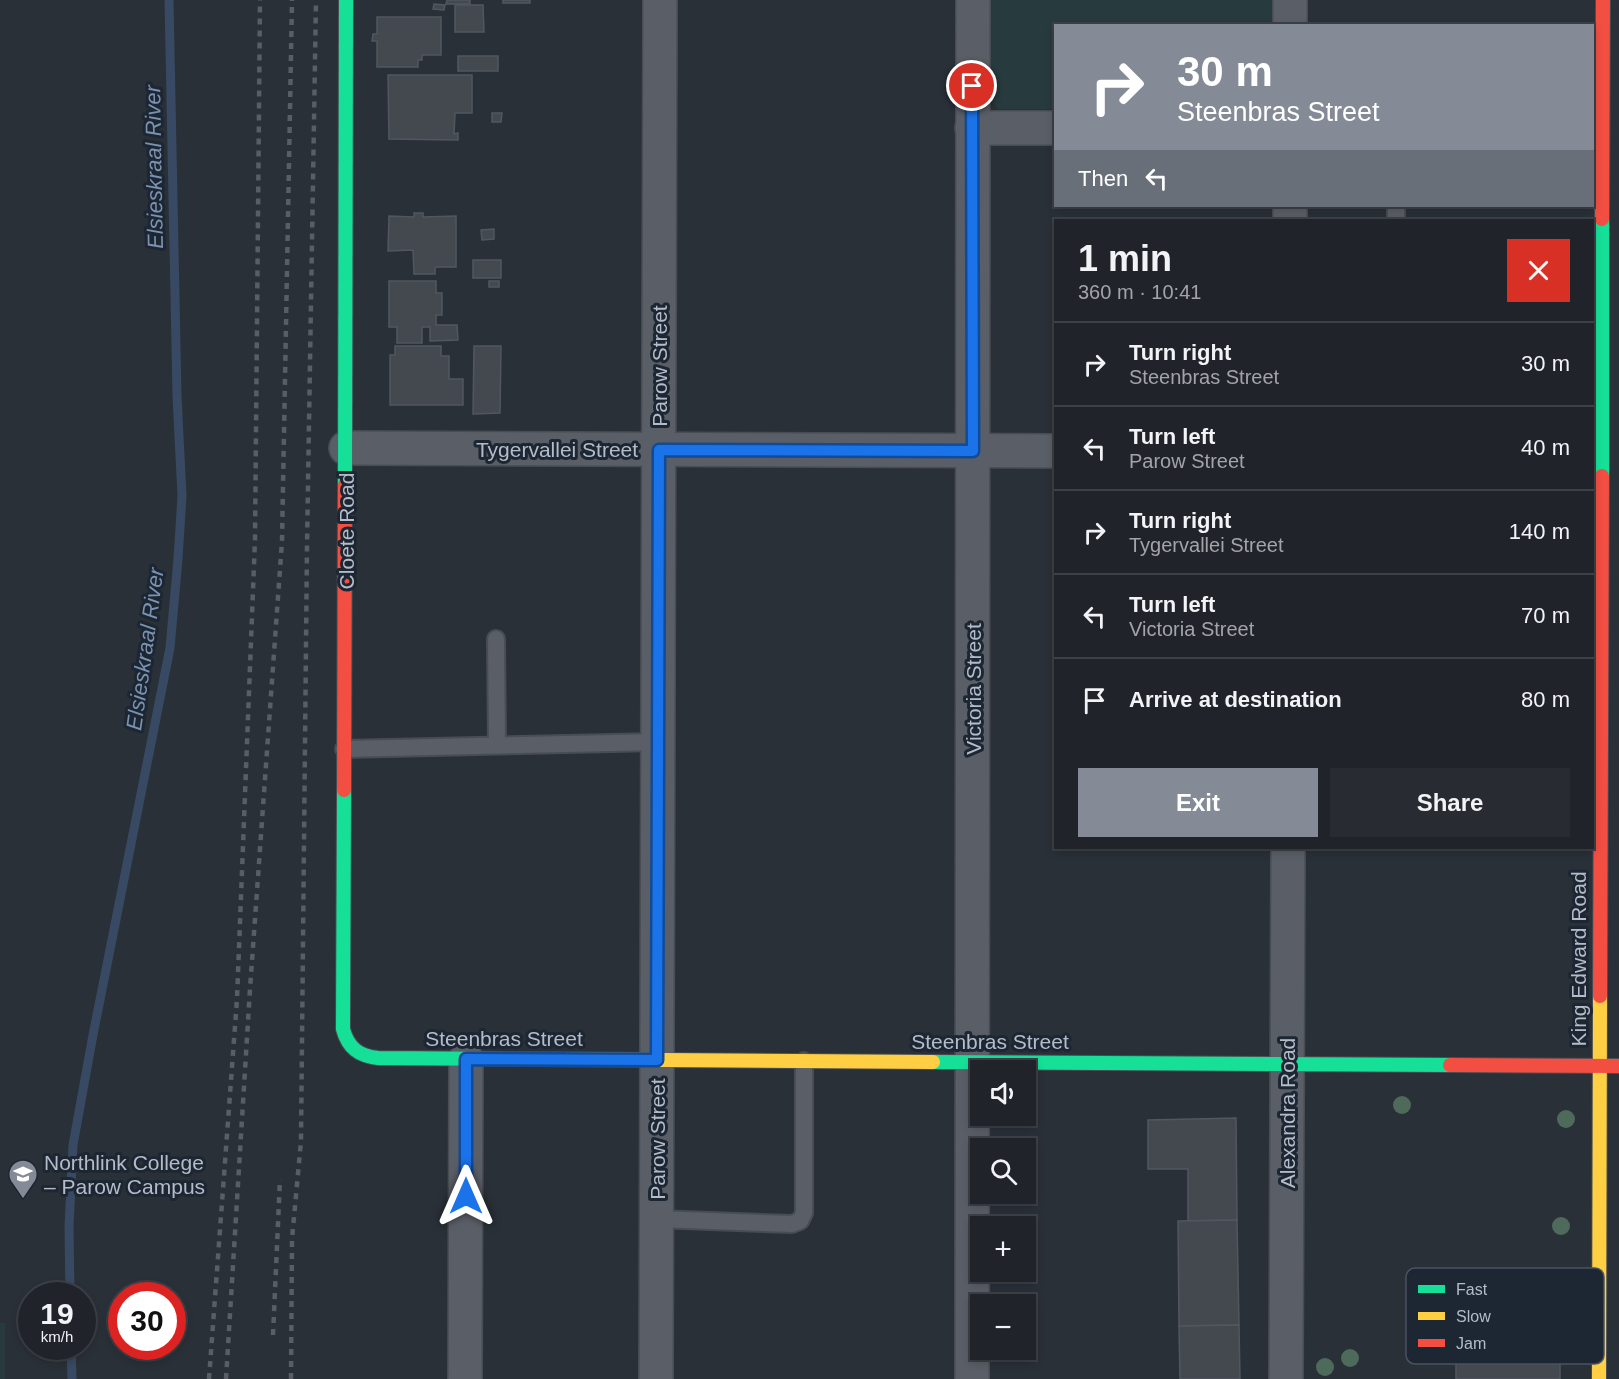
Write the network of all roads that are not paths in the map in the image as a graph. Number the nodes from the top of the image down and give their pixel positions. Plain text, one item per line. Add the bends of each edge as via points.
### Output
1 (346, 0) edge
2 (660, 0) edge
3 (973, 0) edge
4 (1290, 0) edge
5 (1603, 0) edge
6 (1290, 24) edge
7 (1602, 86) junction
8 (1619, 91) edge
9 (972, 128) junction
10 (1054, 128) edge
11 (1602, 387) junction
12 (1619, 387) edge
13 (346, 448) junction
14 (659, 450) junction
15 (1604, 450) edge
16 (973, 451) junction
17 (1054, 452) edge
18 (1619, 558) edge
19 (1601, 559) junction
20 (496, 639) dead end
21 (658, 742) junction
22 (497, 745) junction
23 (344, 749) junction
24 (1288, 849) edge
25 (1619, 855) edge
26 (1600, 856) junction
27 (361, 1056) joint
28 (466, 1059) junction
29 (657, 1060) junction
30 (972, 1060) edge
31 (804, 1061) junction
32 (970, 1062) edge
33 (1036, 1062) edge
34 (1287, 1064) junction
35 (1599, 1066) junction
36 (1619, 1066) edge
37 (972, 1126) edge
38 (657, 1219) junction
39 (1599, 1268) edge
40 (465, 1379) edge
41 (656, 1379) edge
42 (972, 1379) edge
43 (1286, 1379) edge

1 - 13 street, Cloete Road
2 - 14 street, Parow Street
3 - 9 street, Victoria Street
4 - 6 street
5 - 7 street, King Edward Road
7 - 8 lane
7 - 11 street, King Edward Road
9 - 10 street
9 - 16 street, Victoria Street
11 - 12 lane
11 - 15 street, King Edward Road
13 - 14 street, Tygervallei Street
13 - 23 street, Cloete Road
14 - 16 street, Tygervallei Street
14 - 21 street, Parow Street
15 - 19 street, King Edward Road
16 - 17 street, Tygervallei Street
16 - 30 street, Victoria Street
18 - 19 lane
19 - 26 street, King Edward Road
20 - 22 lane
21 - 22 lane
21 - 29 street, Parow Street
22 - 23 lane
23 - 27 street, Cloete Road via 343,1029 345,1040
24 - 34 street, Alexandra Road
25 - 26 lane
26 - 35 street, King Edward Road
27 - 28 street, Steenbras Street
28 - 29 street, Steenbras Street
28 - 40 street
29 - 31 street, Steenbras Street
29 - 38 street, Parow Street
31 - 32 street, Steenbras Street
31 - 38 lane via 804,1213 800,1221 792,1224
33 - 34 street, Steenbras Street
34 - 35 street, Steenbras Street
34 - 43 street, Alexandra Road
35 - 36 street, Steenbras Street
35 - 39 street, King Edward Road
37 - 42 street, Victoria Street
38 - 41 street, Parow Street

